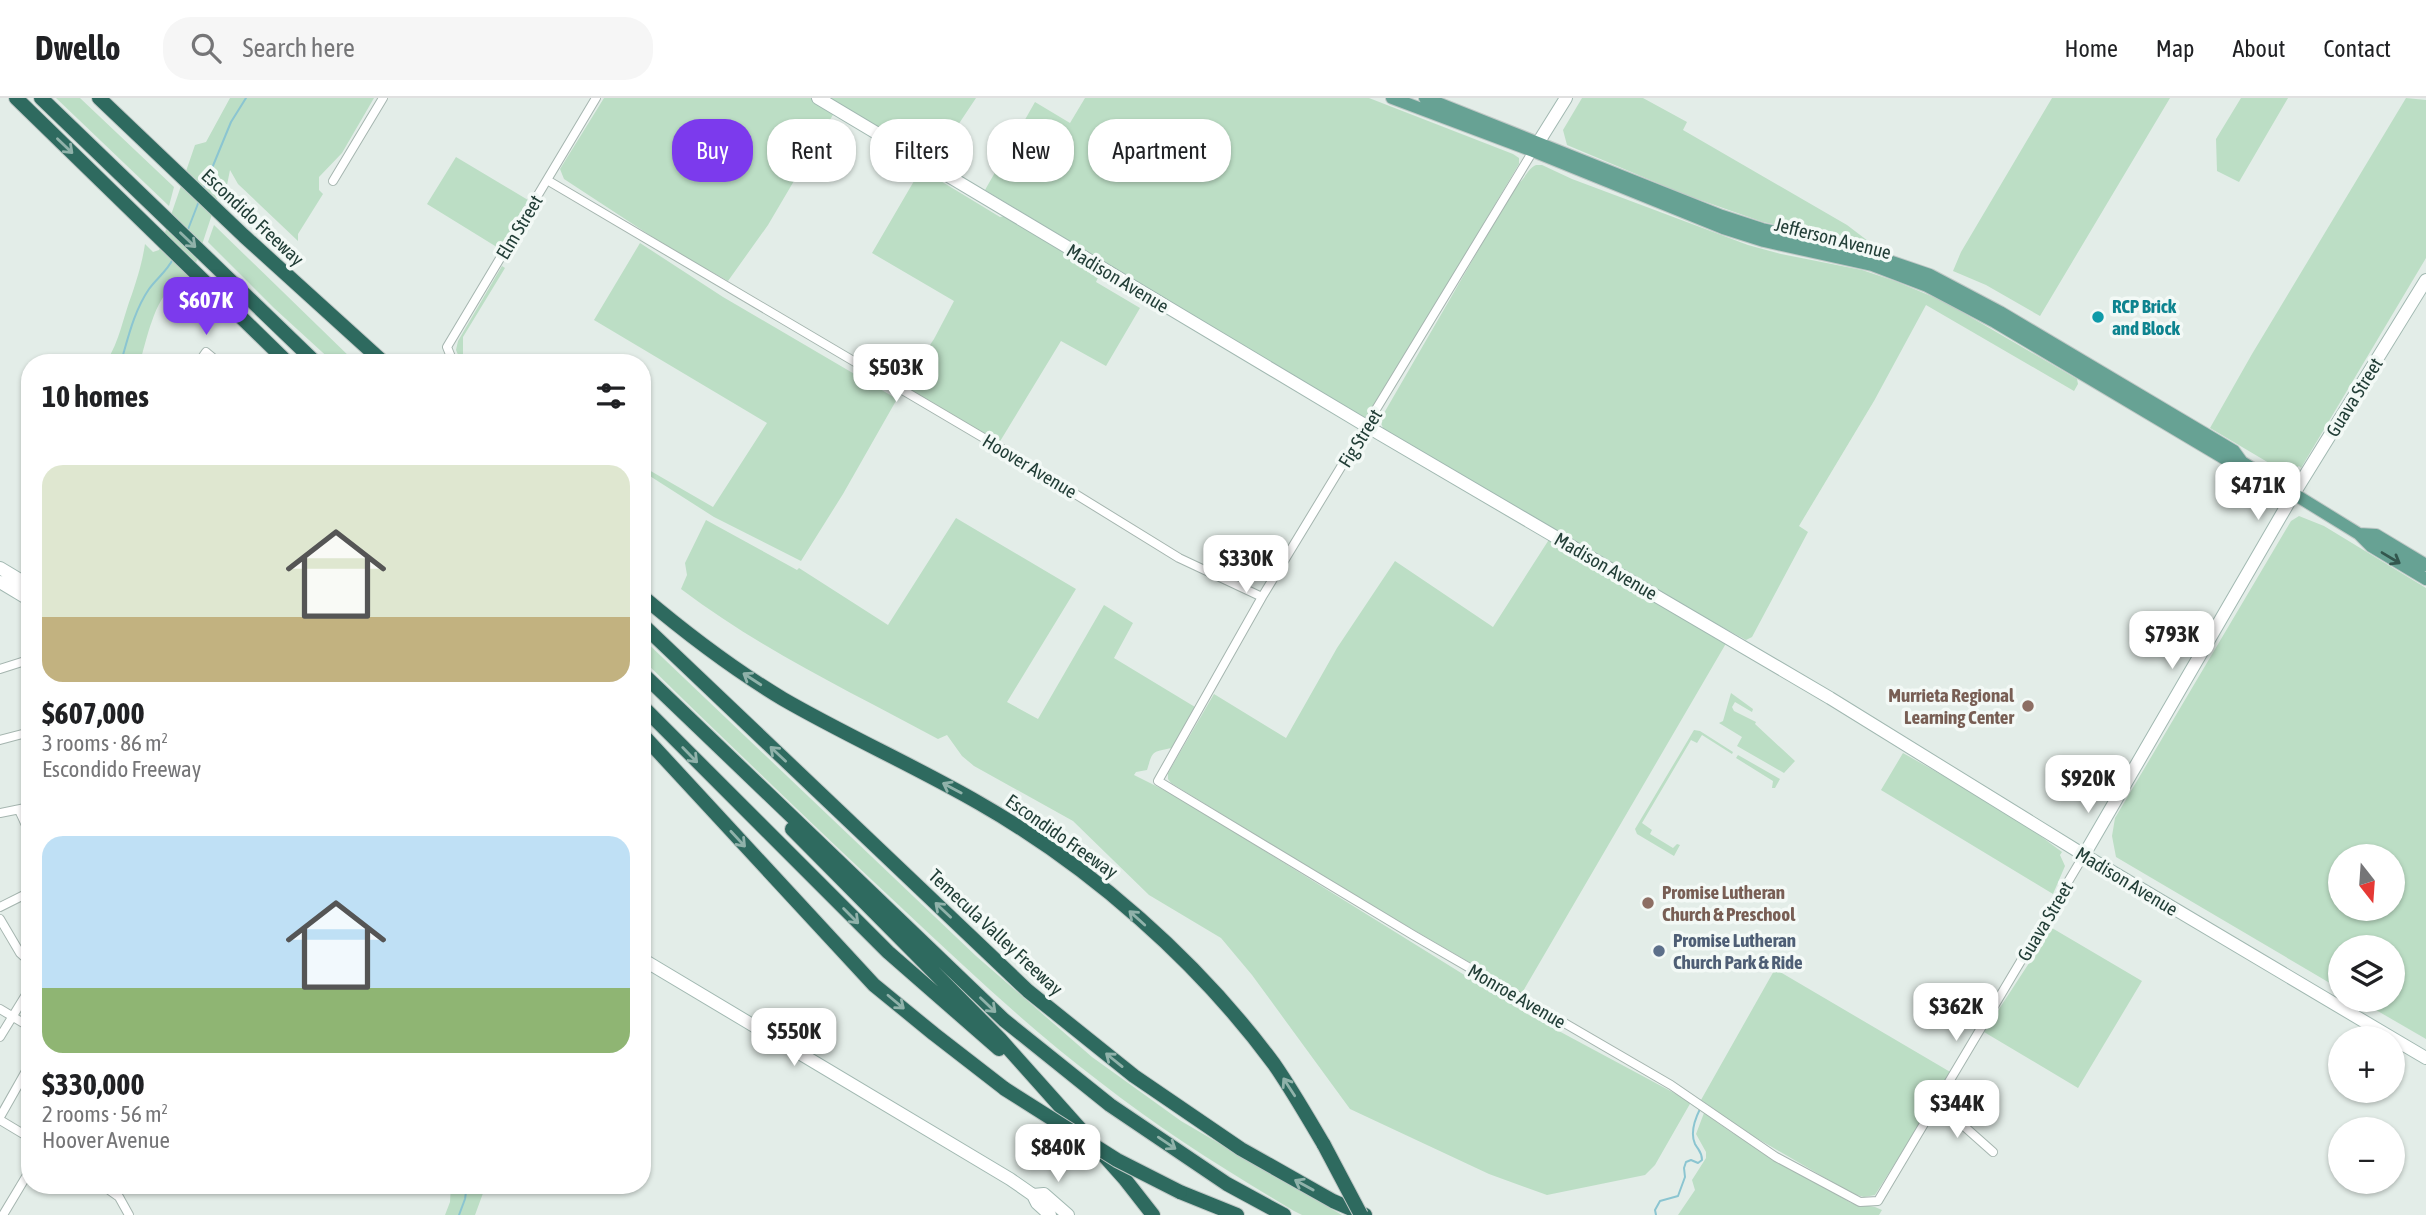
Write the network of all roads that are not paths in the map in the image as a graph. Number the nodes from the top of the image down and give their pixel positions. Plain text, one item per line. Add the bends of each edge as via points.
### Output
1 (16, 98) edge
2 (41, 98) edge
3 (99, 98) edge
4 (383, 98) edge
5 (596, 98) edge
6 (818, 98) edge
7 (1392, 98) edge
8 (1425, 98) edge
9 (1566, 98) edge
10 (1536, 147) junction
11 (547, 180) junction
12 (333, 181) dead end
13 (244, 236) junction
14 (2426, 280) edge
15 (279, 354) edge
16 (307, 354) edge
17 (363, 354) edge
18 (374, 354) edge
19 (450, 354) edge
20 (1367, 426) junction
21 (2293, 495) junction
22 (2359, 534) junction
23 (2426, 565) edge
24 (0, 568) edge
25 (2426, 579) edge
26 (21, 581) edge
27 (0, 582) edge
28 (21, 595) edge
29 (1262, 597) junction
30 (651, 603) edge
31 (651, 634) edge
32 (21, 662) edge
33 (0, 669) edge
34 (651, 682) edge
35 (651, 715) edge
36 (21, 734) edge
37 (1, 737) edge
38 (709, 738) junction
39 (651, 744) edge
40 (1158, 782) joint
41 (19, 810) joint
42 (0, 813) edge
43 (21, 814) edge
44 (2084, 855) junction
45 (19, 899) edge
46 (0, 907) edge
47 (0, 919) edge
48 (21, 954) edge
49 (651, 964) edge
50 (21, 1002) edge
51 (0, 1009) edge
52 (12, 1016) junction
53 (21, 1022) edge
54 (2372, 1026) edge
55 (0, 1037) edge
56 (2405, 1046) edge
57 (2426, 1058) edge
58 (1038, 1080) junction
59 (21, 1085) edge
60 (1936, 1107) junction
61 (0, 1119) edge
62 (21, 1133) edge
63 (1993, 1152) dead end
64 (21, 1185) edge
65 (114, 1194) edge
66 (1033, 1195) junction
67 (1878, 1201) joint
68 (3, 1215) edge
69 (129, 1215) edge
70 (1050, 1215) edge
71 (1068, 1215) edge
72 (1153, 1215) edge
73 (1237, 1215) edge
74 (1284, 1215) edge
75 (1363, 1215) edge

1 -> 15 highway
2 -> 16 highway
3 - 13 highway, Escondido Freeway
4 - 12 street
5 - 11 street, Elm Street
6 - 20 street, Madison Avenue
7 - 10 main road, Jefferson Avenue
8 - 10 main road, Jefferson Avenue
9 - 10 street, Fig Street
10 - 20 street, Fig Street
10 - 21 main road, Jefferson Avenue via 1723,229 1872,265 1927,286
11 - 19 street, Elm Street via 447,347
11 - 29 street, Hoover Avenue via 1179,558
13 - 17 highway
13 - 18 highway, Escondido Freeway
14 - 21 street, Guava Street
20 - 29 street, Fig Street
20 - 44 street, Madison Avenue via 1830,698
21 - 22 main road, Jefferson Avenue
21 - 44 street, Guava Street
22 - 23 main road, Jefferson Avenue via 2376,535
22 -> 25 main road, Jefferson Avenue
24 - 26 street
27 - 28 street
29 - 40 street, Fig Street
75 -> 30 highway, Escondido Freeway, bridge via 1291,1090 1252,1037 1181,959 1098,883 990,809 762,686
75 -> 31 highway, Temecula Valley Freeway via 1241,1149 1134,1076 1028,991
32 - 33 street
34 - 38 highway
35 -> 58 highway via 888,953
36 - 37 street
38 - 58 highway via 811,850
38 -> 74 highway via 1004,1020 1110,1105 1227,1184
39 -> 73 highway, bridge via 874,985 934,1034 1006,1089 1117,1160
40 - 67 street, Monroe Avenue via 1671,1085 1776,1157 1860,1202
41 - 42 street
41 - 43 street
44 - 54 street, Madison Avenue
44 - 60 street, Guava Street
45 - 46 street
47 - 48 street
49 - 66 street
50 - 52 street
51 - 52 street
52 - 53 street
52 - 55 street
56 - 57 street, Madison Avenue
58 - 72 highway
59 - 61 street
60 - 63 street
60 - 67 street, Guava Street
61 - 62 street
64 - 68 street
65 - 69 street
66 - 70 street
66 - 71 street via 1044,1194

